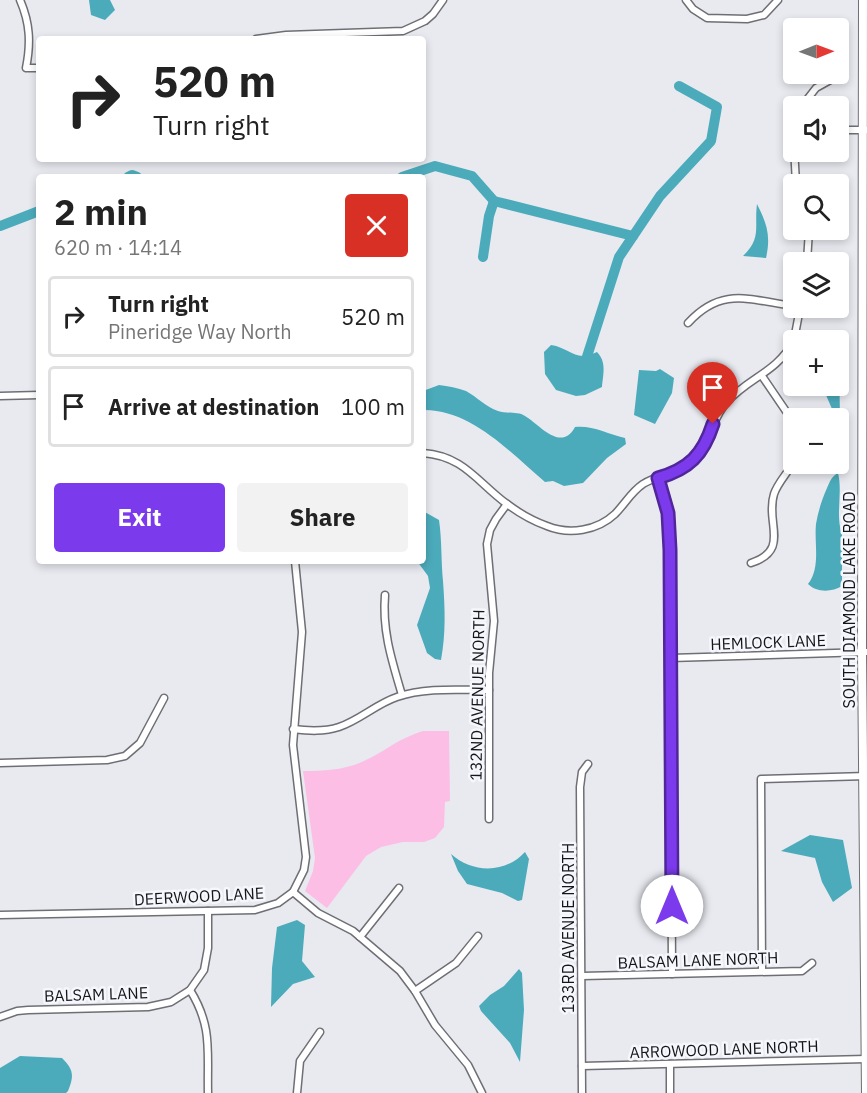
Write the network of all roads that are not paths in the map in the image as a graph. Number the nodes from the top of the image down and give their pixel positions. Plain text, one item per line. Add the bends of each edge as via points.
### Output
1 (20, 0) edge
2 (686, 0) edge
3 (778, 0) edge
4 (863, 0) edge
5 (442, 2) edge
6 (278, 36) edge
7 (36, 68) edge
8 (823, 84) edge
9 (810, 96) edge
10 (849, 130) edge
11 (865, 130) edge
12 (783, 304) edge
13 (688, 323) dead end
14 (783, 356) edge
15 (762, 376) junction
16 (36, 395) edge
17 (0, 396) edge
18 (784, 408) edge
19 (426, 454) edge
20 (785, 474) edge
21 (658, 478) junction
22 (507, 504) junction
23 (751, 562) dead end
24 (295, 564) edge
25 (385, 595) dead end
26 (864, 652) edge
27 (670, 658) junction
28 (489, 690) junction
29 (402, 695) junction
30 (164, 698) dead end
31 (293, 729) junction
32 (0, 763) edge
33 (588, 765) dead end
34 (865, 776) edge
35 (489, 819) dead end
36 (399, 888) dead end
37 (293, 892) junction
38 (207, 911) junction
39 (0, 915) edge
40 (478, 936) dead end
41 (360, 937) junction
42 (812, 963) dead end
43 (762, 971) junction
44 (672, 974) junction
45 (582, 976) junction
46 (190, 990) junction
47 (415, 991) junction
48 (866, 991) edge
49 (0, 1017) edge
50 (320, 1032) dead end
51 (866, 1059) edge
52 (670, 1064) junction
53 (582, 1066) junction
54 (208, 1093) edge
55 (297, 1093) edge
56 (482, 1093) edge
57 (582, 1093) edge
58 (670, 1093) edge
59 (866, 1093) edge

1 - 7 street via 29,30 26,68
2 - 3 street via 707,18 747,19 764,15
4 - 11 street, SOUTH DIAMOND LAKE ROAD
5 - 6 street via 425,21 403,31
8 - 9 street
10 - 11 street
11 - 26 street, SOUTH DIAMOND LAKE ROAD
12 - 13 street via 723,299 707,305
14 - 15 street
15 - 18 street
15 - 21 street via 727,402 705,445 690,462
16 - 17 street
19 - 22 street via 462,465
20 - 23 street via 772,502 772,549 763,559
21 - 22 street via 632,492 604,522 580,530 546,526
21 - 27 street via 669,529
22 - 28 street, 132ND AVENUE NORTH via 490,530 487,544 494,621
24 - 31 street via 302,632
25 - 29 street via 387,645
26 - 27 street, HEMLOCK LANE
26 - 34 street, SOUTH DIAMOND LAKE ROAD
27 - 44 street
28 - 29 street
28 - 35 street, 132ND AVENUE NORTH
29 - 31 street via 339,727
30 - 32 street via 140,743 125,756
31 - 37 street via 293,762 306,858
33 - 45 street, 133RD AVENUE NORTH via 582,772 580,787
34 - 43 street via 761,779
34 - 48 street, SOUTH DIAMOND LAKE ROAD
36 - 41 street
37 - 38 street, DEERWOOD LANE via 263,909
37 - 41 street via 318,913
38 - 39 street, DEERWOOD LANE
38 - 46 street via 207,959
40 - 47 street via 456,963
41 - 47 street via 400,971
42 - 43 street, BALSAM LANE NORTH via 802,971
43 - 44 street, BALSAM LANE NORTH
44 - 45 street, BALSAM LANE NORTH
45 - 53 street, 133RD AVENUE NORTH
46 - 49 street, BALSAM LANE via 159,1006 28,1010
46 - 54 street via 207,1026
47 - 56 street via 435,1025 468,1065
48 - 51 street, SOUTH DIAMOND LAKE ROAD
50 - 55 street via 300,1061
51 - 52 street, ARROWOOD LANE NORTH
51 - 59 street, SOUTH DIAMOND LAKE ROAD
52 - 53 street, ARROWOOD LANE NORTH
52 - 58 street
53 - 57 street, 133RD AVENUE NORTH

